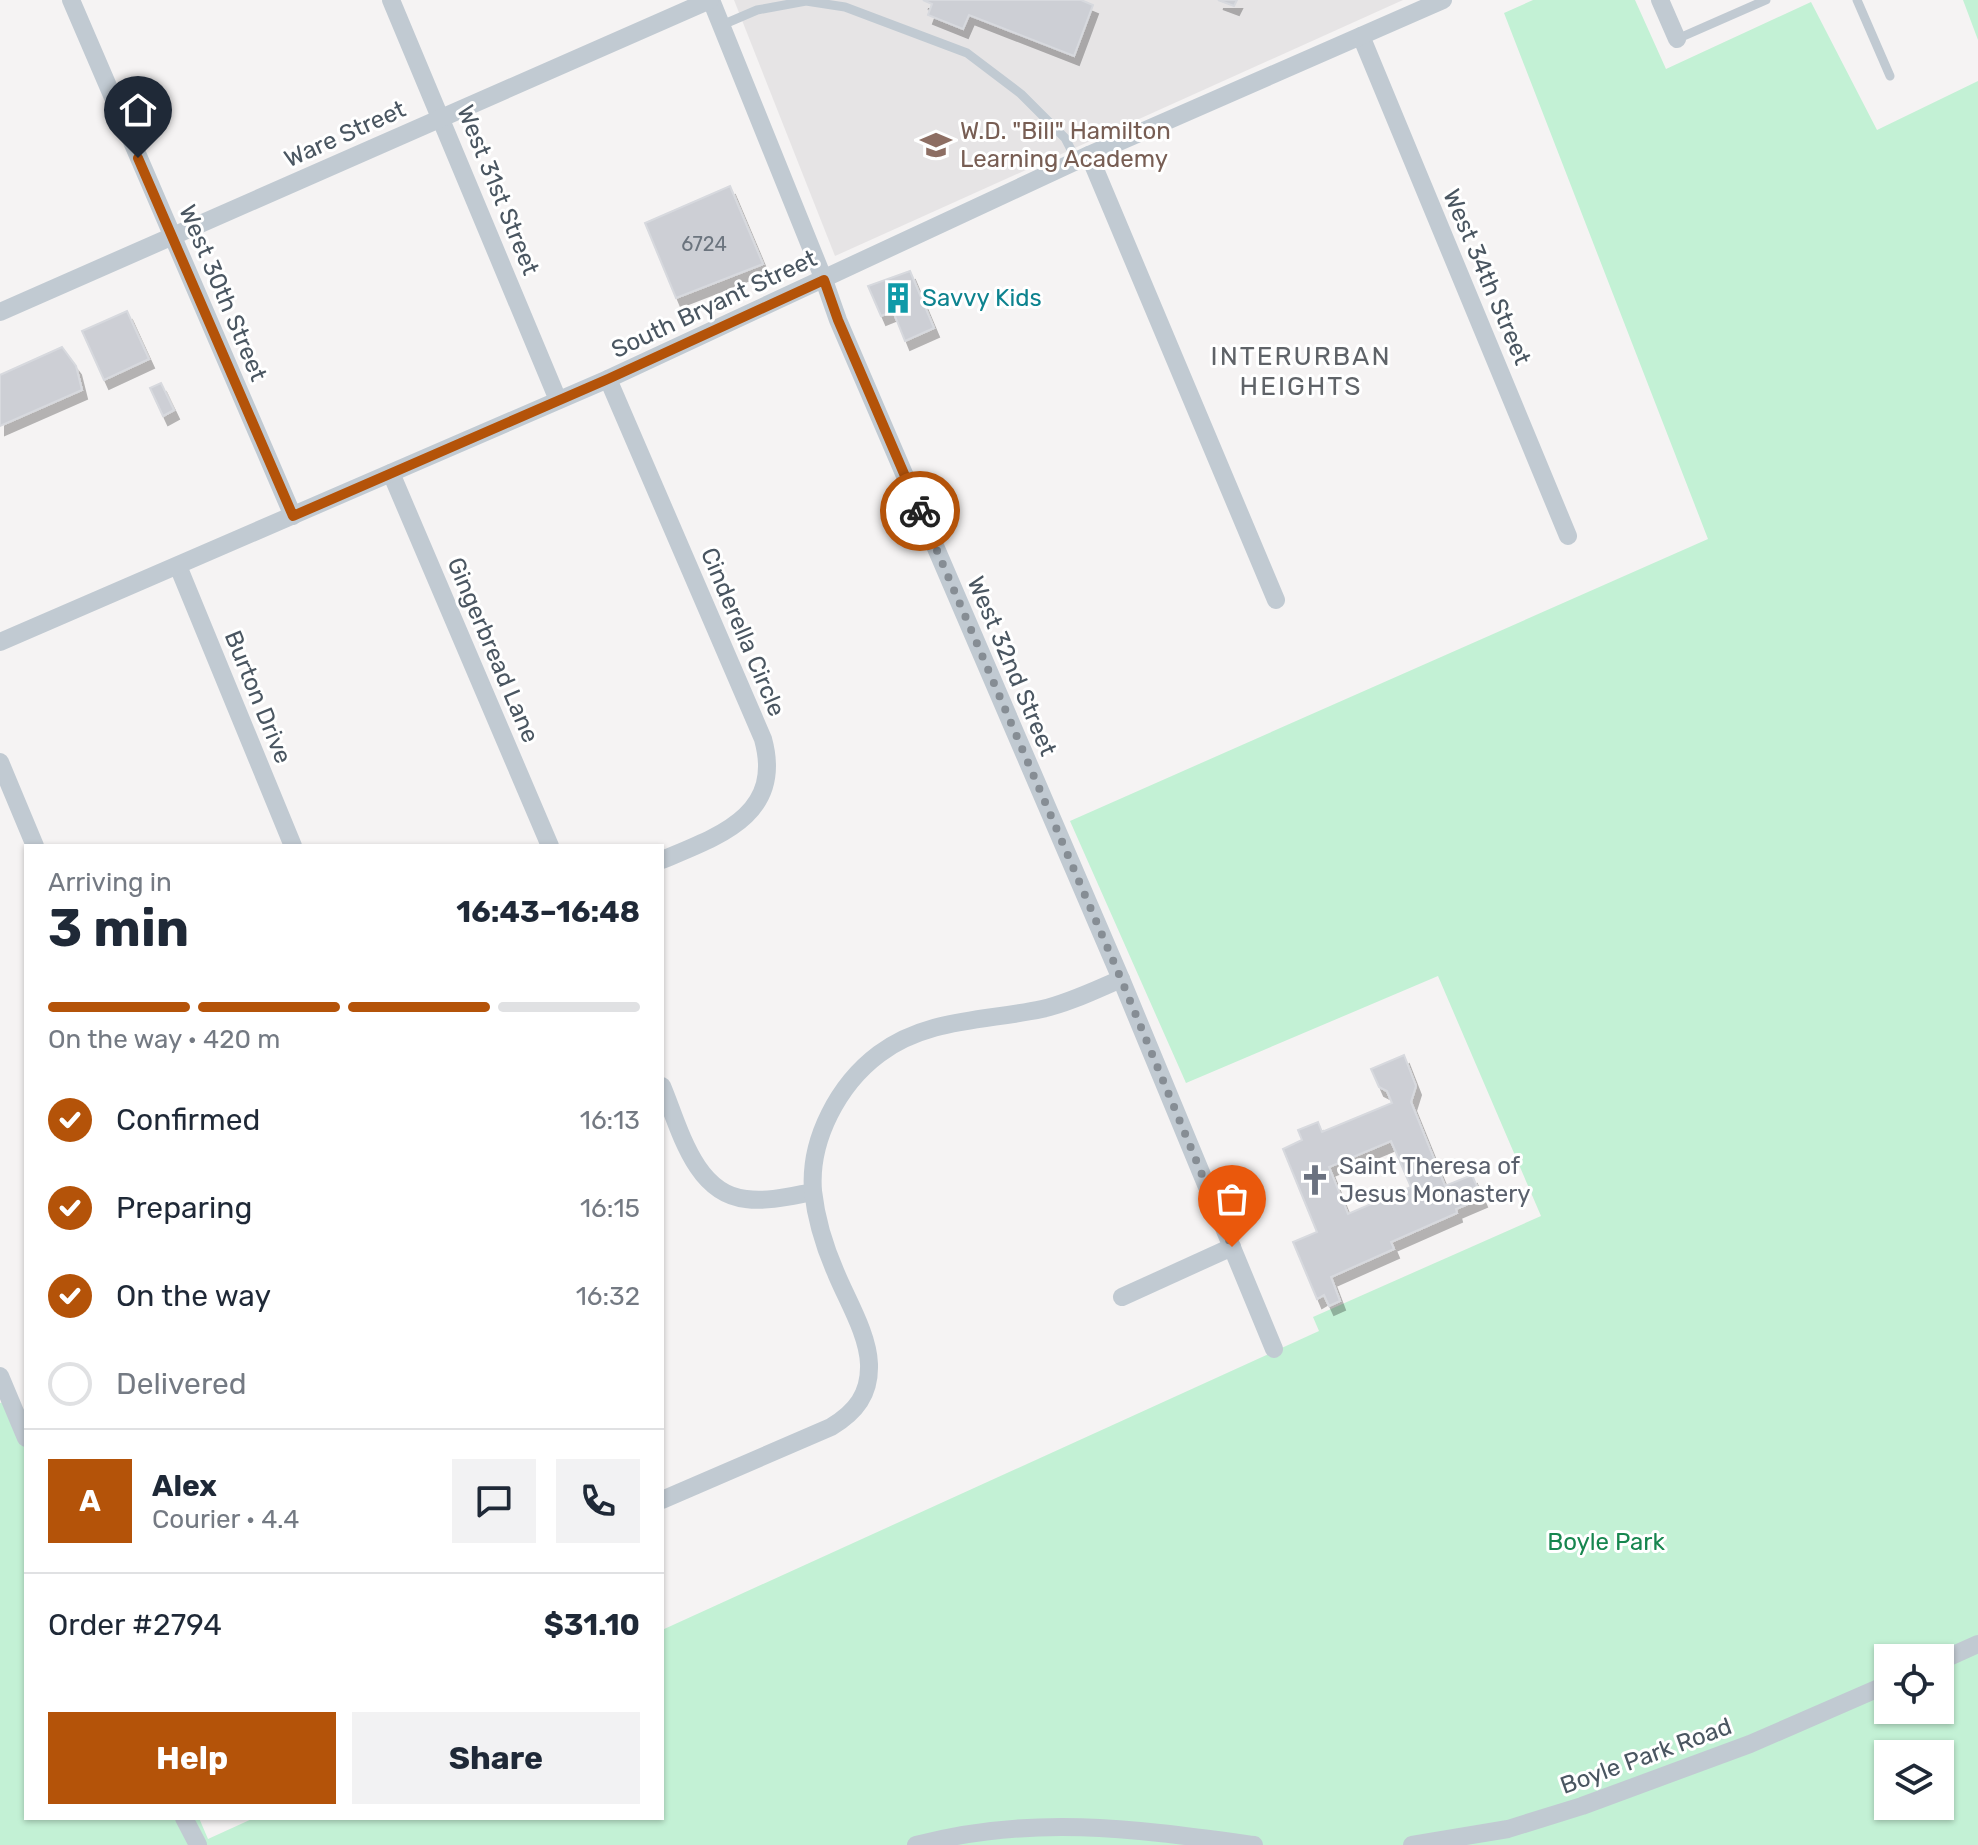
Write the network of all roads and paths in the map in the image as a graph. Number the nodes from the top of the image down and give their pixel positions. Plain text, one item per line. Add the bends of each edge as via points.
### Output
1 (71, 0) edge
2 (391, 0) edge
3 (710, 0) edge
4 (1443, 0) edge
5 (1660, 0) edge
6 (1766, 0) edge
7 (1857, 0) edge
8 (722, 25) junction
9 (1361, 36) junction
10 (1677, 39) joint
11 (1890, 76) dead end
12 (442, 118) junction
13 (1083, 158) junction
14 (172, 237) junction
15 (824, 280) junction
16 (0, 312) edge
17 (608, 379) junction
18 (558, 400) junction
19 (391, 473) junction
20 (293, 516) junction
21 (1568, 536) dead end
22 (178, 566) junction
23 (1276, 600) dead end
24 (0, 642) edge
25 (0, 762) edge
26 (34, 844) edge
27 (292, 844) edge
28 (549, 844) edge
29 (664, 859) edge
30 (1121, 979) junction
31 (664, 1091) edge
32 (813, 1192) junction
33 (1232, 1247) junction
34 (1122, 1297) dead end
35 (1274, 1349) dead end
36 (0, 1376) edge
37 (24, 1433) edge
38 (664, 1499) edge
39 (1978, 1644) edge
40 (1954, 1655) edge
41 (1874, 1690) edge
42 (185, 1820) edge
43 (198, 1845) edge
44 (916, 1845) edge
45 (1254, 1845) edge
46 (1412, 1845) edge

1 - 14 street, West 30th Street
2 - 12 street, West 31st Street
3 - 8 street, West 32nd Street
3 - 12 street, Ware Street
4 - 9 street, South Bryant Street
5 - 10 street
6 - 10 lane
7 - 11 lane
8 - 13 lane via 757,10 806,1 845,7 967,53 1021,94
8 - 15 street, West 32nd Street
9 - 13 street, South Bryant Street
9 - 21 street, West 34th Street
12 - 14 street, Ware Street
12 - 18 street, West 31st Street
13 - 15 street, South Bryant Street
13 - 23 street
14 - 16 street, Ware Street
14 - 20 street, West 30th Street
15 - 17 street, South Bryant Street
15 - 30 street, West 32nd Street
17 - 18 street, South Bryant Street
17 - 29 street, Cinderella Circle via 768,755 765,787 749,814 737,825
18 - 19 street, South Bryant Street
19 - 20 street, South Bryant Street
19 - 28 street, Gingerbread Lane
20 - 22 street, South Bryant Street
22 - 24 street, South Bryant Street
22 - 27 street, Burton Drive
25 - 26 street
30 - 32 street via 1043,1009 930,1028 880,1053 832,1109 816,1155
30 - 33 street, West 32nd Street
31 - 32 street via 697,1169 718,1190 747,1200
32 - 38 street via 833,1266 867,1351 865,1394 848,1417 831,1427
33 - 34 street
33 - 35 street, West 32nd Street
36 - 37 street
39 - 40 street
41 - 46 street, Boyle Park Road via 1750,1744 1582,1806 1508,1829
42 - 43 street
44 - 45 street via 1015,1827 1092,1825

